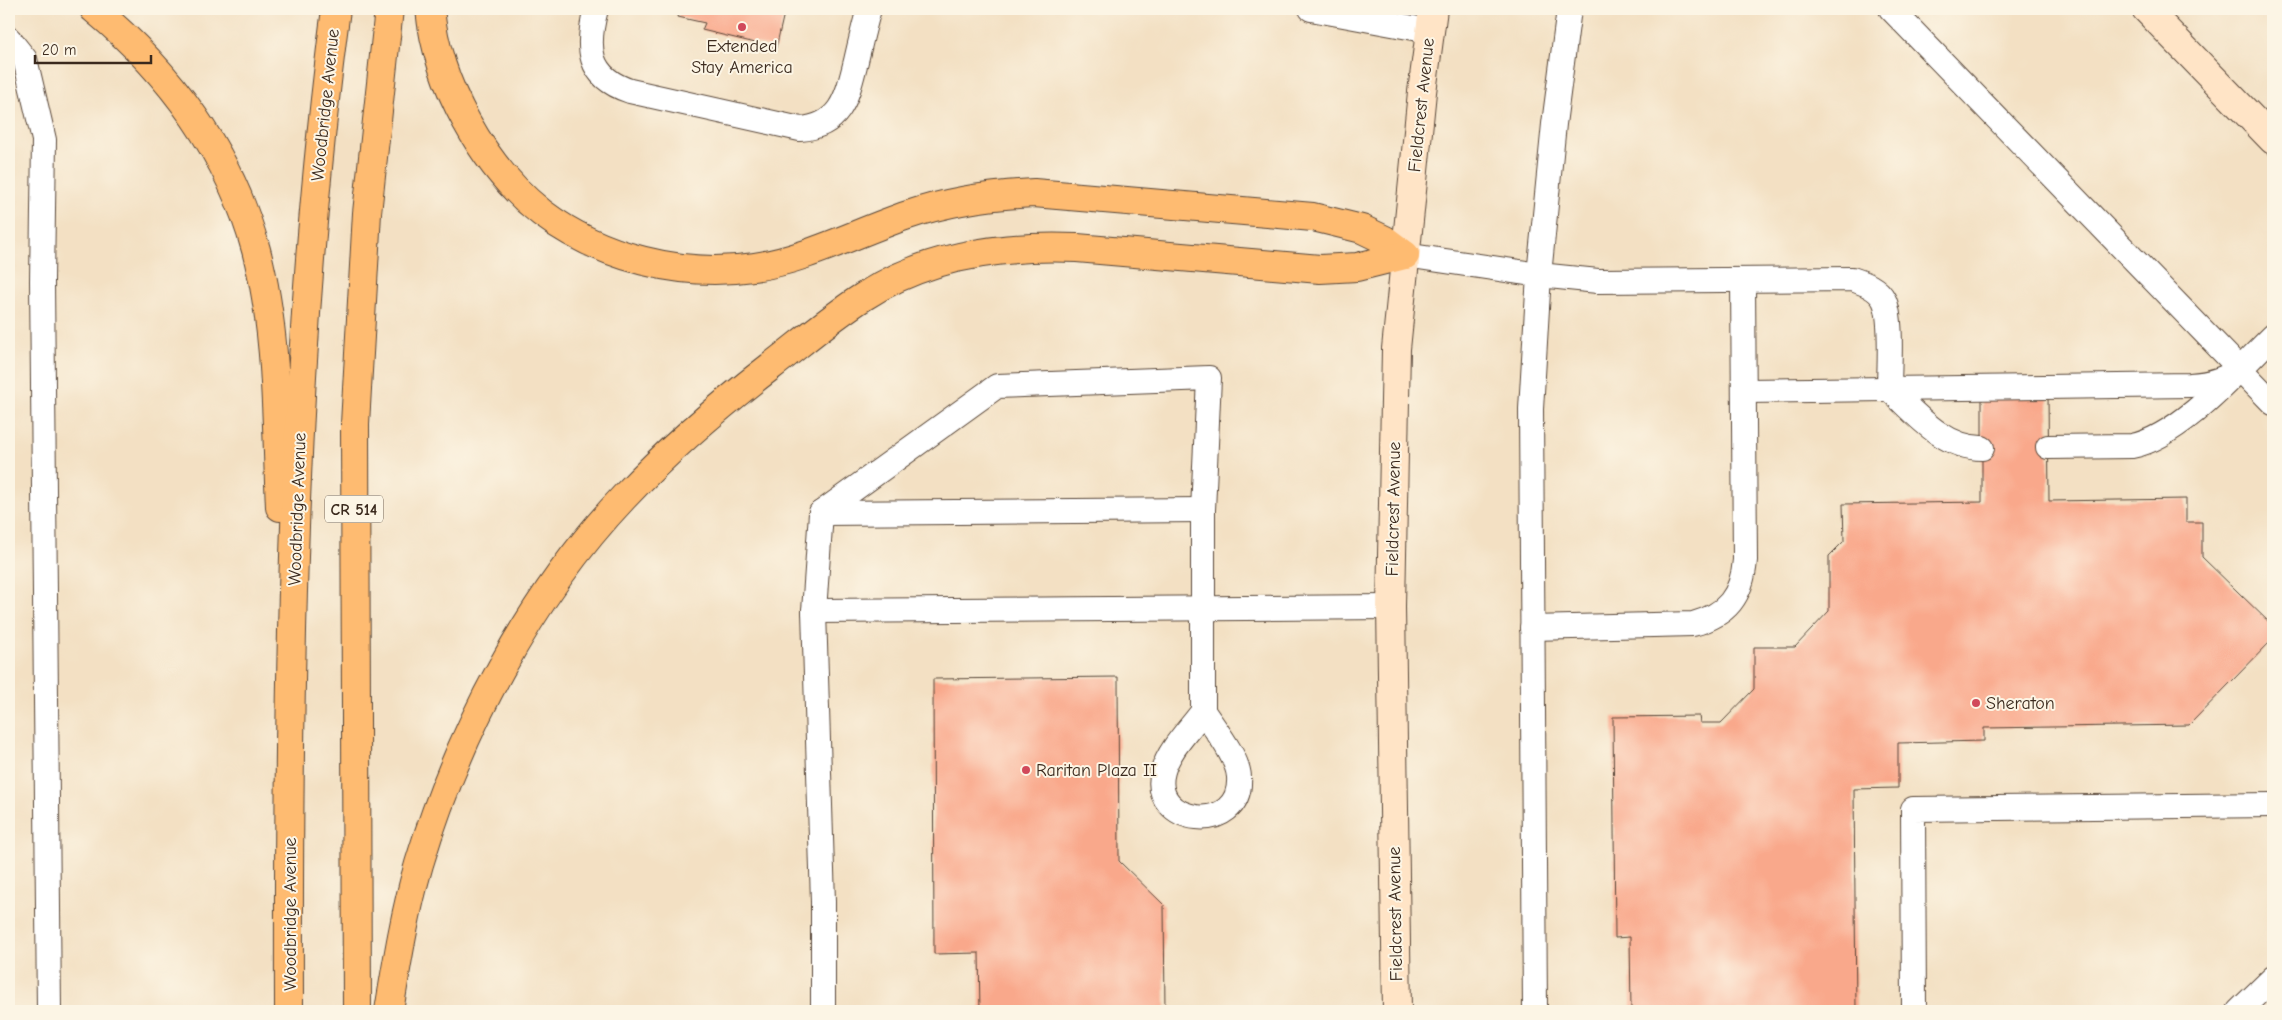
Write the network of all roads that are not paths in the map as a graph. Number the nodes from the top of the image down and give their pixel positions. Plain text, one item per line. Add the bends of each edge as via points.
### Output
1 (94, 9) edge
2 (336, 9) edge
3 (389, 9) edge
4 (430, 9) edge
5 (596, 9) edge
6 (869, 9) edge
7 (1310, 9) edge
8 (1569, 9) edge
9 (1891, 9) edge
10 (2146, 9) edge
11 (1431, 20) edge
12 (9, 39) edge
13 (2273, 140) edge
14 (1405, 255) junction
15 (1539, 275) junction
16 (1743, 280) junction
17 (2273, 336) edge
18 (2240, 368) junction
19 (1889, 389) junction
20 (1744, 391) junction
21 (2273, 403) edge
22 (2048, 447) dead end
23 (1982, 448) dead end
24 (1203, 510) junction
25 (820, 513) junction
26 (1391, 607) junction
27 (1204, 609) junction
28 (814, 611) junction
29 (1532, 628) junction
30 (1203, 711) dead end
31 (290, 761) junction
32 (2273, 804) edge
33 (2273, 978) edge
34 (49, 1011) edge
35 (290, 1011) edge
36 (356, 1011) edge
37 (389, 1011) edge
38 (823, 1011) edge
39 (1397, 1011) edge
40 (1535, 1011) edge
41 (1914, 1011) edge
42 (2239, 1011) edge

1 - 31 main road via 119,29 164,75 196,120 234,186 256,251 268,316 276,412
2 - 31 main road, Woodbridge Avenue via 315,202 303,373 294,551
3 - 36 main road, CR 514 via 367,213 355,424
4 - 14 main road via 437,53 448,83 473,131 505,176 542,213 566,228 615,252 642,260 699,270 755,267 805,254 908,214 938,206 1000,194 1034,193 1313,217 1362,229
5 - 6 lane via 590,31 590,49 600,72 614,84 630,91 800,130 826,122 843,105
7 - 11 lane
8 - 15 lane
9 - 18 lane
10 - 13 street
11 - 14 street, Fieldcrest Avenue
12 - 34 lane via 25,58 44,140 42,281
14 - 15 lane
14 - 26 street, Fieldcrest Avenue via 1396,349
14 - 37 main road via 1332,270 1077,248 1008,248 919,269 865,295 840,313 721,404 655,465 594,531 542,603 500,672 446,787 409,904
15 - 16 lane via 1618,282
15 - 29 lane via 1531,409
16 - 19 lane via 1852,279 1877,292 1883,298 1888,315
16 - 20 lane
17 - 18 lane
18 - 19 lane via 2218,380 2190,386
18 - 21 lane
18 - 22 lane via 2184,420 2146,444
19 - 20 lane
19 - 23 lane via 1942,436 1961,446
20 - 29 lane via 1745,560 1740,584 1728,607 1718,615 1693,624
24 - 25 lane
24 - 25 lane via 1209,378 997,386
24 - 27 lane
25 - 28 lane
26 - 27 lane
26 - 39 street, Fieldcrest Avenue
27 - 28 lane
27 - 30 lane
28 - 38 lane
29 - 40 lane
31 - 35 main road, Woodbridge Avenue
32 - 41 lane via 1913,809
33 - 42 lane

